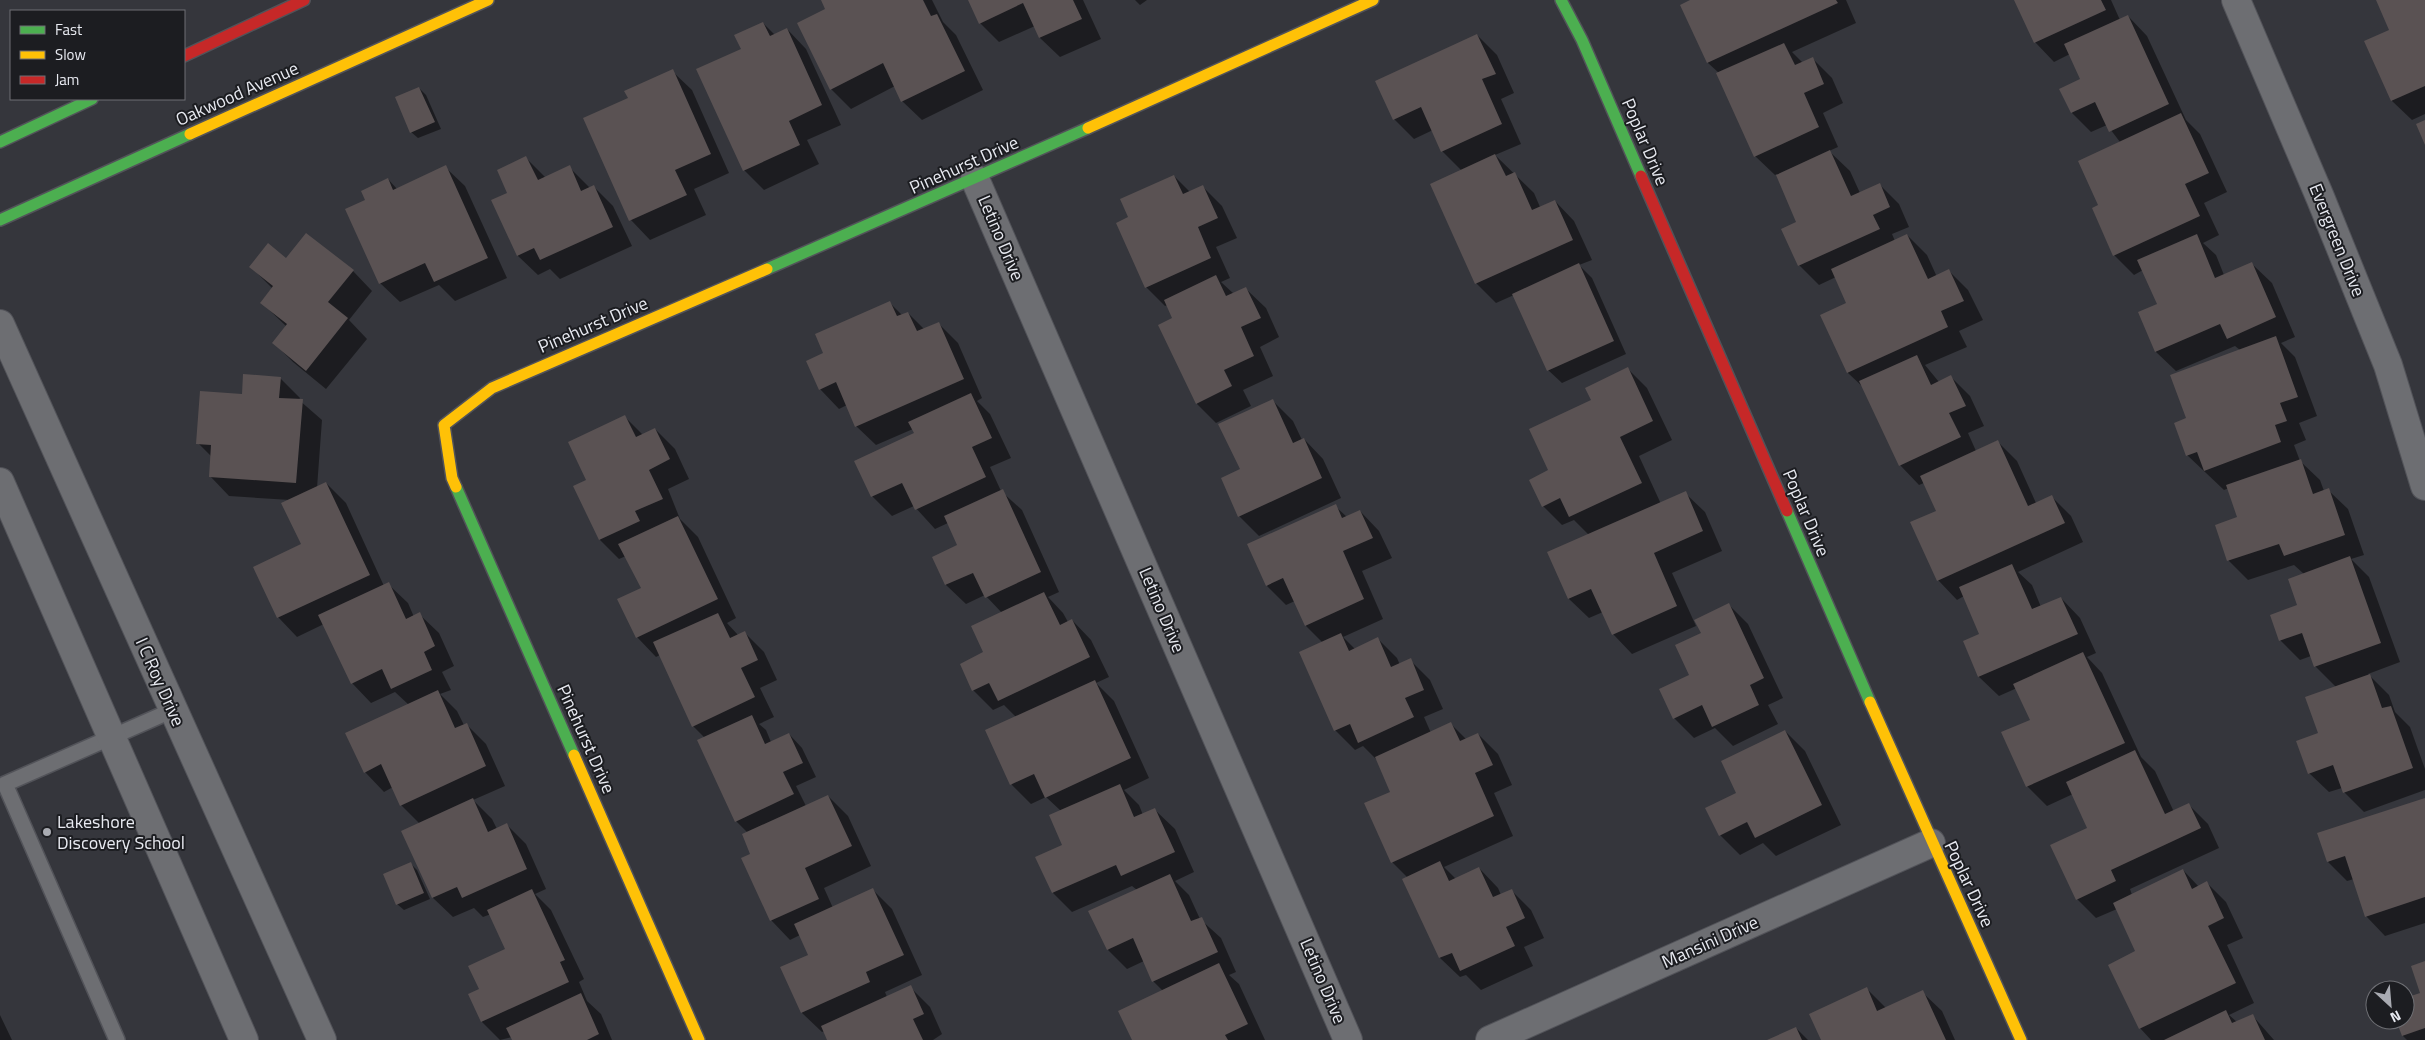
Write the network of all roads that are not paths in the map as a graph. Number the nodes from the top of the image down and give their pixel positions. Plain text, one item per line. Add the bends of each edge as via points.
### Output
1 (304, 0) edge
2 (488, 0) edge
3 (1373, 0) edge
4 (1560, 0) edge
5 (2236, 0) edge
6 (185, 56) edge
7 (90, 100) edge
8 (0, 142) edge
9 (975, 180) junction
10 (0, 220) edge
11 (0, 324) edge
12 (0, 482) edge
13 (2425, 486) edge
14 (173, 710) junction
15 (110, 736) junction
16 (1931, 844) junction
17 (117, 1040) edge
18 (244, 1040) edge
19 (322, 1040) edge
20 (699, 1040) edge
21 (1348, 1040) edge
22 (1490, 1040) edge
23 (2021, 1040) edge

1 - 6 street
2 - 10 street, Oakwood Avenue
3 - 9 street, Pinehurst Drive
4 - 16 street, Poplar Drive via 1582,40
5 - 13 street, Evergreen Drive via 2388,365
7 - 8 street
9 - 20 street, Pinehurst Drive via 492,388 444,425 452,478
9 - 21 street, Letino Drive
11 - 14 street, I C Roy Drive
12 - 15 street
14 - 15 lane
14 - 19 street, I C Roy Drive
15 - 17 lane via 5,784
15 - 18 street
16 - 22 street, Mansini Drive
16 - 23 street, Poplar Drive

